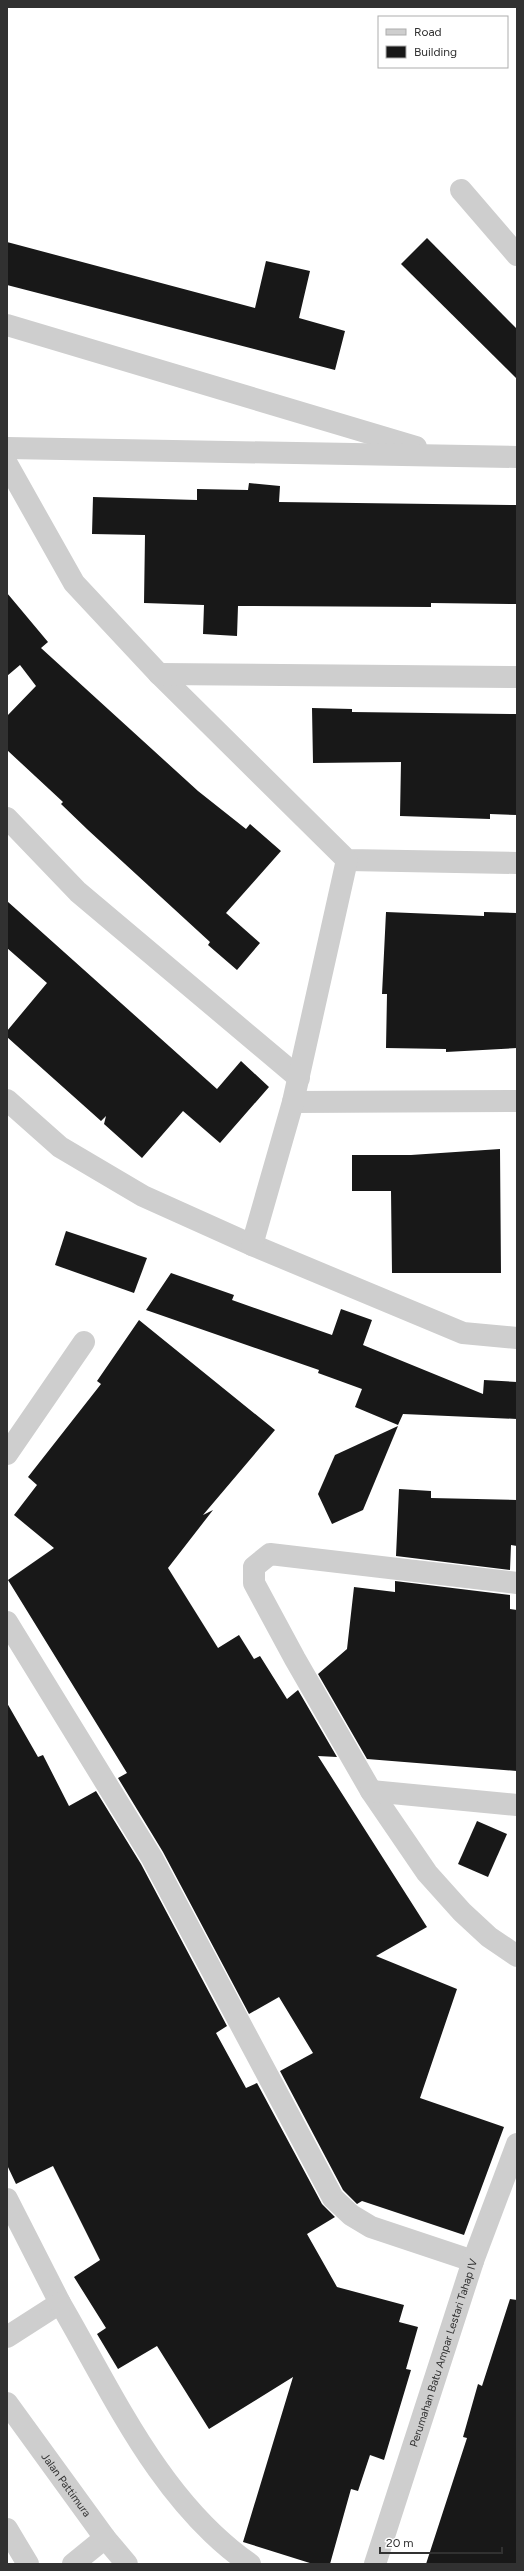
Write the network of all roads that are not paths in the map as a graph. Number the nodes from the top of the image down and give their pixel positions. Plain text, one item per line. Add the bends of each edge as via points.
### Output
1 (461, 190) dead end
2 (517, 255) edge
3 (7, 325) edge
4 (7, 448) edge
5 (442, 455) junction
6 (517, 457) edge
7 (7, 464) edge
8 (159, 674) junction
9 (517, 677) edge
10 (7, 818) edge
11 (347, 860) junction
12 (517, 863) edge
13 (299, 1078) junction
14 (7, 1100) edge
15 (517, 1101) edge
16 (293, 1102) junction
17 (252, 1246) junction
18 (517, 1338) edge
19 (84, 1342) dead end
20 (7, 1454) edge
21 (517, 1583) edge
22 (7, 1622) edge
23 (371, 1791) junction
24 (517, 1805) edge
25 (517, 1956) edge
26 (517, 2144) edge
27 (7, 2199) edge
28 (473, 2261) junction
29 (60, 2303) junction
30 (7, 2337) edge
31 (7, 2403) edge
32 (7, 2529) edge
33 (105, 2538) junction
34 (28, 2564) edge
35 (73, 2564) edge
36 (127, 2564) edge
37 (250, 2564) edge
38 (375, 2564) edge

1 - 2 street
3 - 5 street
4 - 5 street
5 - 6 street
7 - 8 street via 74,583
8 - 9 street
8 - 11 street
10 - 13 street via 78,892
11 - 12 street
11 - 13 street
13 - 16 street
14 - 17 street via 60,1147 143,1196
15 - 16 street
16 - 17 street
17 - 18 street via 463,1333
19 - 20 street
21 - 23 street via 270,1554 254,1567 254,1583
22 - 28 street via 152,1858 333,2198 351,2215 371,2227
23 - 24 street
23 - 25 street via 427,1873 442,1890 489,1937
26 - 28 street, Perumahan Batu Ampar Lestari Tahap IV
27 - 29 street
28 - 38 street, Perumahan Batu Ampar Lestari Tahap IV
29 - 30 street
29 - 37 street via 154,2464 212,2533
31 - 33 street, Jalan Pattimura
32 - 34 street
33 - 35 street
33 - 36 street, Jalan Pattimura

